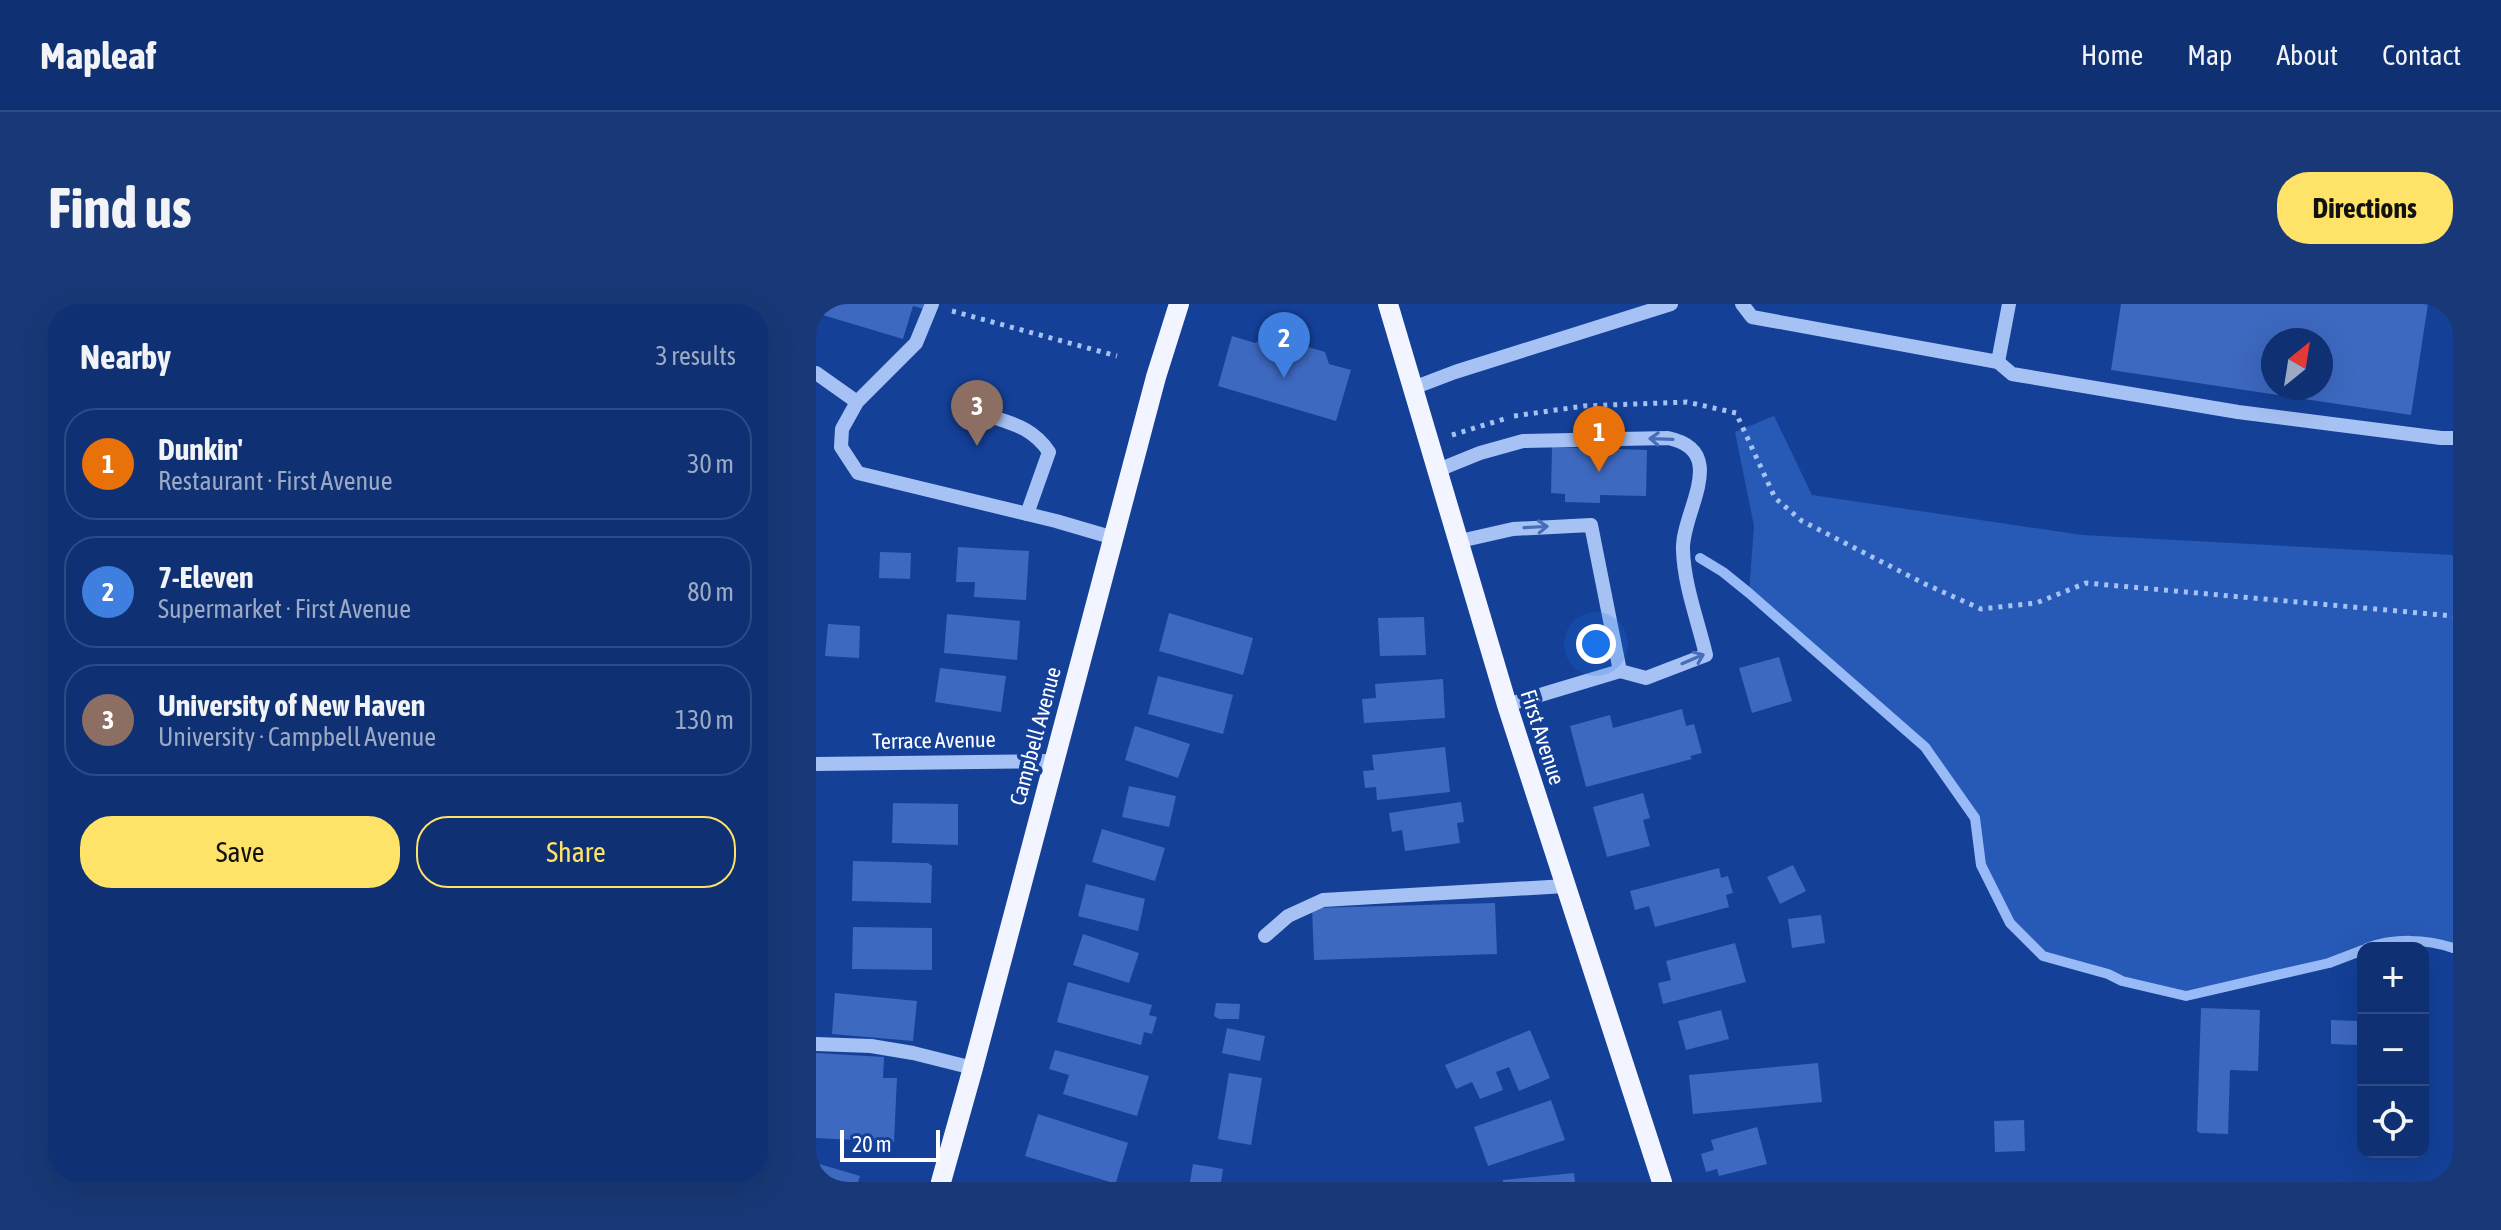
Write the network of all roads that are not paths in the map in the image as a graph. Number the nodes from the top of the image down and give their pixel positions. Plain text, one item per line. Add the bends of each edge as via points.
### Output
1 (1179, 304) edge
2 (1388, 304) edge
3 (1671, 304) edge
4 (1742, 304) edge
5 (2009, 304) edge
6 (932, 305) edge
7 (1998, 362) junction
8 (816, 373) edge
9 (1413, 388) junction
10 (857, 402) junction
11 (981, 413) dead end
12 (2453, 438) edge
13 (1438, 470) junction
14 (1027, 514) junction
15 (1114, 538) junction
16 (1460, 541) junction
17 (1620, 671) junction
18 (1507, 705) junction
19 (1054, 761) junction
20 (816, 764) edge
21 (1566, 886) junction
22 (1265, 936) dead end
23 (816, 1044) edge
24 (973, 1068) junction
25 (941, 1182) edge
26 (1662, 1182) edge

1 - 15 main road, Campbell Avenue
2 - 9 main road, First Avenue
3 - 9 street
4 - 7 street via 1752,317
5 - 7 street
6 - 10 street via 916,343
7 - 12 street via 2012,374 2238,412
8 - 10 street
9 - 13 main road, First Avenue
10 - 14 street via 842,429 841,447 858,473
11 - 14 street via 1031,431 1049,452
13 - 16 main road, First Avenue
17 -> 13 street via 1646,678 1706,655 1683,552 1700,479 1698,460 1689,446 1668,438 1523,441
14 - 15 street
15 - 19 main road, Campbell Avenue
16 -> 17 street via 1513,529 1591,525
16 - 18 main road, First Avenue
17 - 18 street
18 - 21 main road, First Avenue
19 - 20 street, Terrace Avenue
19 - 24 main road, Campbell Avenue
21 - 22 street via 1323,900 1288,916
21 - 26 main road, First Avenue
23 - 24 street via 871,1046
24 - 25 main road, Campbell Avenue

